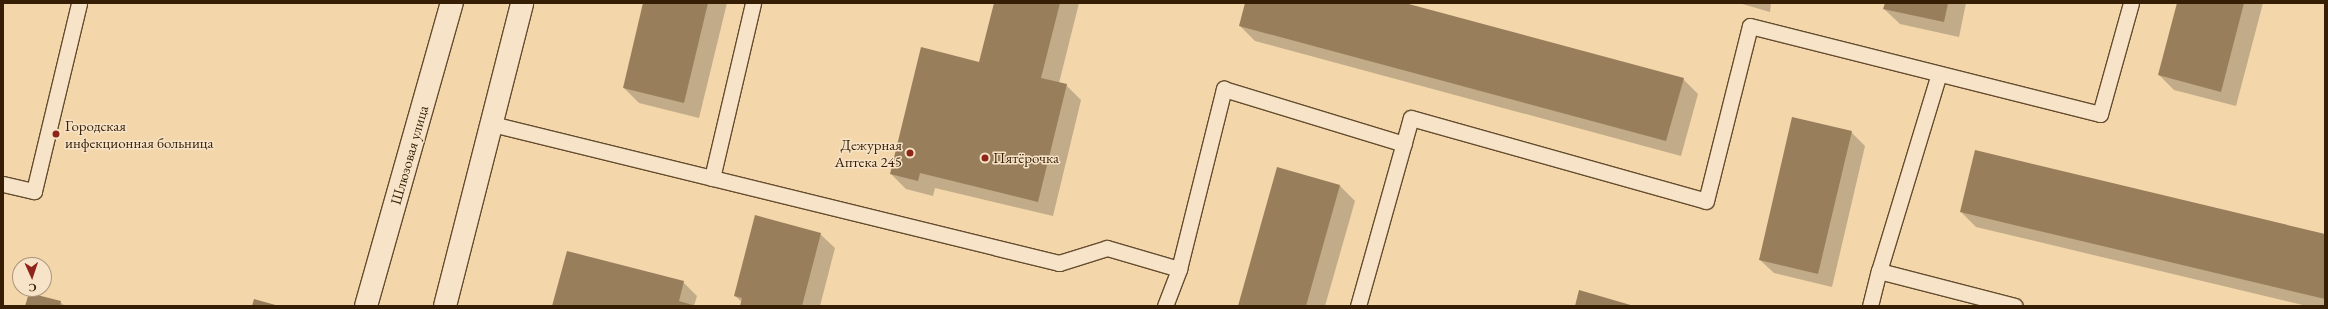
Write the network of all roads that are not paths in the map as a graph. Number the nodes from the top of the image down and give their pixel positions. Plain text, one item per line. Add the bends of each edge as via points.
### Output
1 (79, 3) edge
2 (452, 3) edge
3 (522, 3) edge
4 (753, 3) edge
5 (2132, 3) edge
6 (1939, 74) junction
7 (492, 124) junction
8 (1404, 144) junction
9 (712, 178) junction
10 (3, 184) edge
11 (1179, 269) junction
12 (1879, 271) junction
13 (366, 306) edge
14 (445, 306) edge
15 (1165, 306) edge
16 (1358, 306) edge
17 (1870, 306) edge
18 (2015, 306) edge

1 - 10 lane via 34,192
2 - 13 main road, Шлюзовая улица
3 - 7 main road
4 - 9 lane
5 - 6 lane via 2100,114
6 - 8 lane via 1750,26 1706,201 1411,118
6 - 12 lane
7 - 9 lane
7 - 14 main road
8 - 11 lane via 1224,89
8 - 16 lane
9 - 11 lane via 1059,263 1107,248
11 - 15 lane
12 - 17 lane
12 - 18 lane

